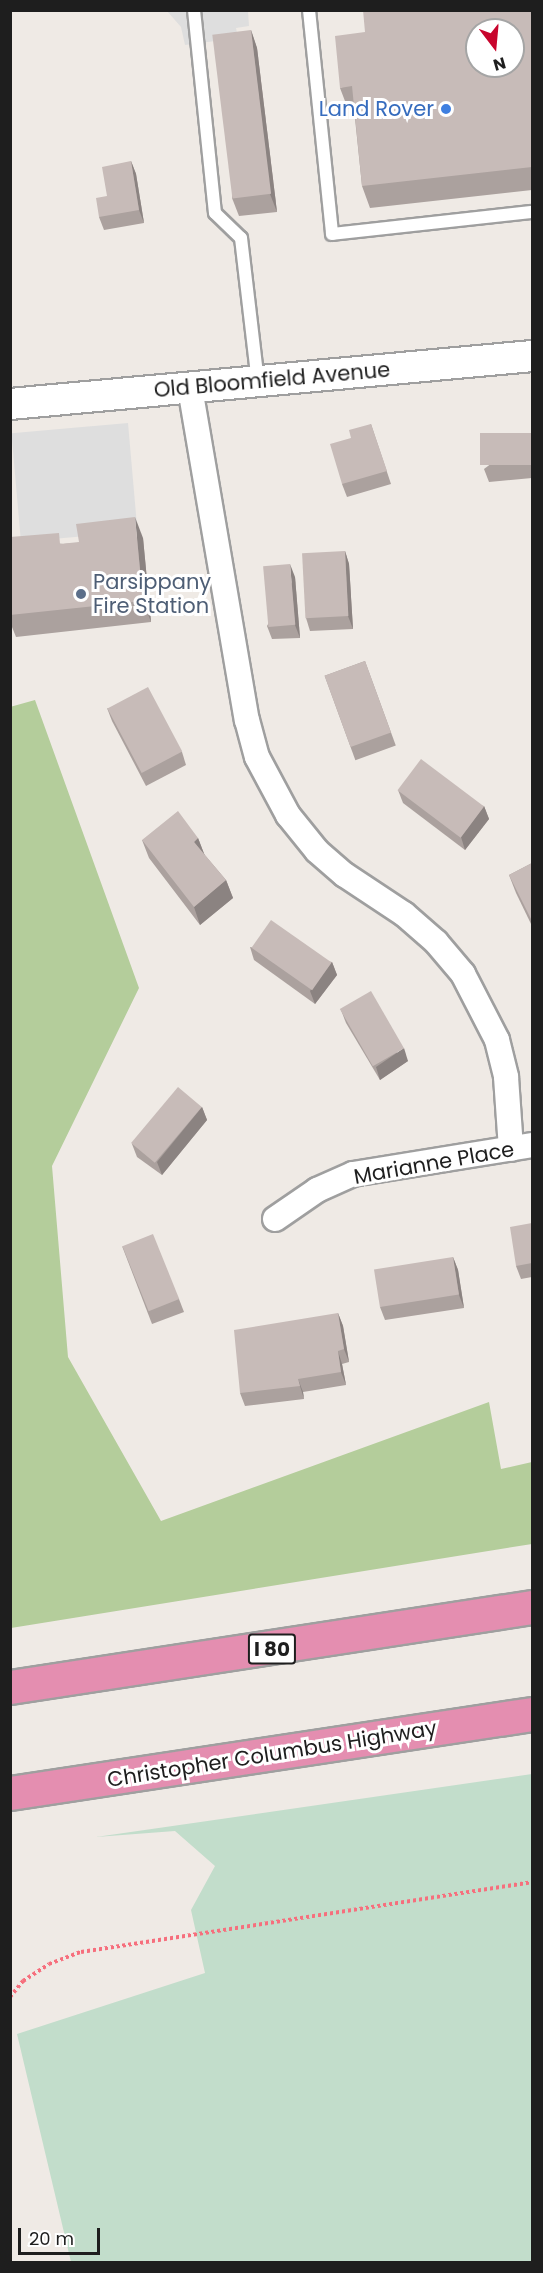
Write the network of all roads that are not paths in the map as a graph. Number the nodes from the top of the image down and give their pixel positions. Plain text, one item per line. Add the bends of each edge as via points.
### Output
1 (194, 10) edge
2 (309, 10) edge
3 (532, 212) edge
4 (532, 356) edge
5 (258, 382) junction
6 (190, 388) junction
7 (10, 404) edge
8 (522, 1147) edge
9 (275, 1219) dead end
10 (532, 1607) edge
11 (10, 1687) edge
12 (532, 1714) edge
13 (10, 1793) edge

1 - 5 lane via 215,213 241,238
2 - 3 lane via 332,234
4 - 5 street, Old Bloomfield Avenue
5 - 6 street, Old Bloomfield Avenue
6 - 7 street, Old Bloomfield Avenue
6 - 8 street via 247,720 257,757 288,815 317,851 345,875 404,914 436,942 463,974 497,1040
8 - 9 street, Marianne Place via 353,1174 317,1190
10 - 11 highway, I 80
12 - 13 highway, Christopher Columbus Highway

